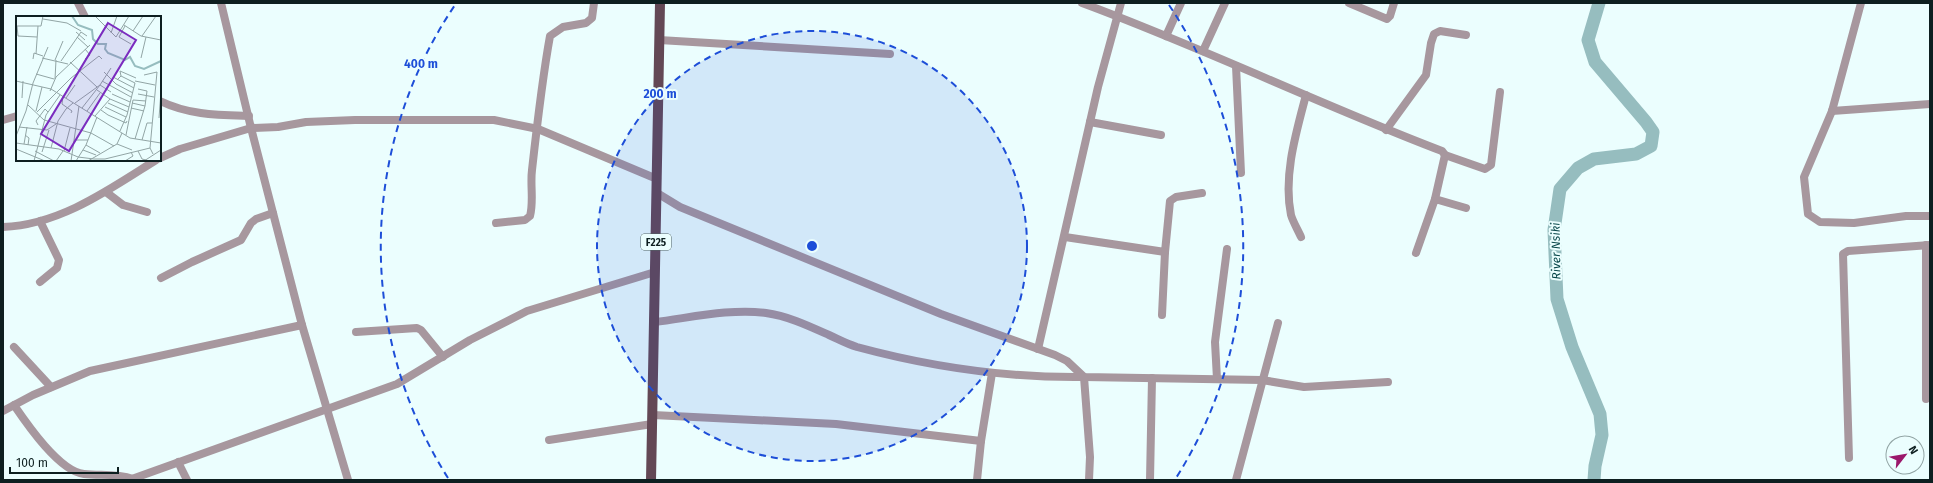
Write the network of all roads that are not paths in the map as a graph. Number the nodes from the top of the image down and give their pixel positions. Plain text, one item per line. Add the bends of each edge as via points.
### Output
1 (78, 3) edge
2 (221, 3) edge
3 (594, 3) edge
4 (660, 3) edge
5 (1082, 3) edge
6 (1121, 3) edge
7 (1181, 3) edge
8 (1225, 3) edge
9 (1349, 3) edge
10 (1394, 3) edge
11 (1861, 3) edge
12 (84, 16) edge
13 (1116, 16) junction
14 (1466, 35) dead end
15 (1166, 36) junction
16 (659, 40) junction
17 (1203, 51) junction
18 (890, 54) dead end
19 (1236, 66) junction
20 (1500, 92) dead end
21 (1306, 95) junction
22 (161, 102) edge
23 (1930, 104) edge
24 (1832, 111) junction
25 (16, 116) edge
26 (249, 116) junction
27 (3, 120) edge
28 (1090, 122) junction
29 (251, 128) junction
30 (538, 129) junction
31 (1386, 130) junction
32 (1161, 135) dead end
33 (1445, 155) junction
34 (161, 158) edge
35 (154, 161) edge
36 (1241, 173) dead end
37 (657, 179) junction
38 (106, 192) junction
39 (657, 193) junction
40 (1202, 193) dead end
41 (1434, 199) junction
42 (1466, 208) dead end
43 (147, 212) dead end
44 (273, 213) junction
45 (1930, 216) edge
46 (40, 221) junction
47 (496, 223) dead end
48 (3, 227) edge
49 (1065, 237) junction
50 (1301, 237) dead end
51 (1928, 245) edge
52 (1227, 249) dead end
53 (1165, 252) junction
54 (1416, 253) dead end
55 (655, 272) junction
56 (161, 278) dead end
57 (40, 282) dead end
58 (1162, 316) dead end
59 (654, 322) junction
60 (1278, 323) dead end
61 (302, 325) junction
62 (356, 332) dead end
63 (14, 347) dead end
64 (1038, 349) junction
65 (443, 357) junction
66 (992, 373) junction
67 (1084, 377) junction
68 (1152, 378) junction
69 (1217, 379) junction
70 (1262, 380) junction
71 (1388, 382) dead end
72 (51, 387) junction
73 (1926, 399) dead end
74 (14, 405) junction
75 (328, 410) junction
76 (3, 411) edge
77 (653, 420) junction
78 (549, 440) dead end
79 (981, 441) junction
80 (1849, 458) dead end
81 (178, 462) junction
82 (131, 479) edge
83 (187, 480) edge
84 (348, 480) edge
85 (652, 480) edge
86 (978, 480) edge
87 (1089, 480) edge
88 (1150, 480) edge
89 (1236, 480) edge

1 - 12 street
2 - 26 street
3 - 30 street via 592,18 586,23 563,27 550,36 542,82
4 - 16 main road, F225
5 - 13 street
6 - 13 street
7 - 15 street
8 - 17 street
9 - 10 street via 1386,19 1390,16
11 - 24 street
13 - 15 street
13 - 28 street
14 - 31 street via 1440,31 1434,34 1426,75
15 - 17 street
16 - 18 street
16 - 37 main road, F225
17 - 19 street
19 - 21 street
19 - 36 street
20 - 33 street via 1491,164 1485,169
21 - 31 street
21 - 50 street via 1296,134 1289,187 1291,216
22 - 26 street via 176,109 199,114
23 - 24 street
24 - 45 street via 1809,160 1804,177 1808,214 1820,222
25 - 27 street
26 - 29 street
28 - 32 street
28 - 49 street
29 - 30 street via 355,120 478,120
29 - 34 street
29 - 44 street
30 - 37 street
30 - 47 street via 531,172 530,216 526,220
31 - 33 street via 1442,151
33 - 41 street
35 - 38 street
37 - 39 main road, F225
38 - 43 street via 123,205
38 - 46 street
39 - 55 main road, F225
39 - 64 street via 680,207 934,311
40 - 53 street via 1176,197 1170,201
41 - 42 street
41 - 54 street
44 - 56 street via 251,223 241,240
44 - 61 street
46 - 48 street via 16,227
46 - 57 street via 59,260 58,268
49 - 53 street
49 - 64 street
51 - 73 street
51 - 80 street via 1848,251 1843,254
52 - 69 street via 1215,342
53 - 58 street
55 - 59 main road, F225
55 - 65 street via 527,311 498,324
59 - 66 street via 727,313 766,313 805,324 854,346 944,366
59 - 77 main road, F225
60 - 70 street
61 - 72 street via 90,371
61 - 75 street
62 - 65 street via 417,328 422,330
63 - 72 street
64 - 67 street via 1067,361
65 - 75 street via 397,384
66 - 67 street
66 - 79 street
67 - 68 street
67 - 87 street via 1090,457
68 - 69 street
68 - 88 street
69 - 70 street
70 - 71 street via 1304,387
70 - 89 street
72 - 74 street
74 - 76 street
74 - 82 street via 49,452 66,465 82,474 119,474
75 - 81 street
75 - 84 street
77 - 78 street
77 - 79 street via 836,424
77 - 85 main road, F225
79 - 86 street
81 - 82 street
81 - 83 street

